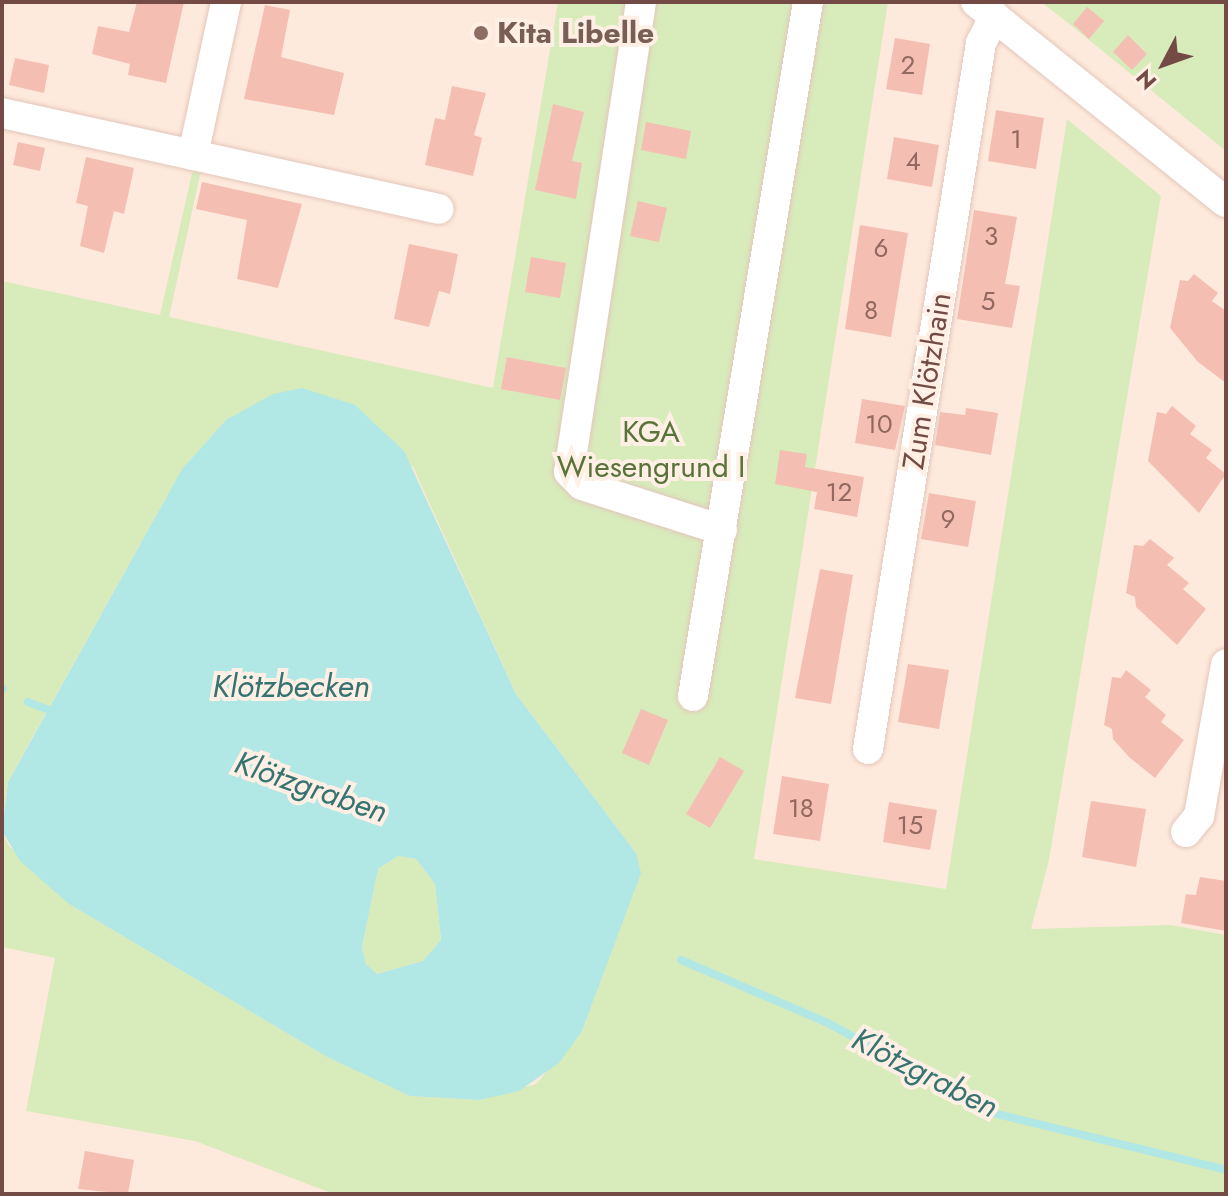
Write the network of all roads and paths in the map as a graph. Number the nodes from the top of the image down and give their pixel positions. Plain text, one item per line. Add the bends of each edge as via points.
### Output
1 (226, 2) edge
2 (641, 2) edge
3 (808, 2) edge
4 (985, 9) edge
5 (2, 113) edge
6 (193, 155) junction
7 (1226, 202) edge
8 (439, 209) dead end
9 (722, 530) junction
10 (1226, 664) edge
11 (693, 696) dead end
12 (868, 749) dead end
13 (1186, 832) dead end

1 - 6 street
2 - 9 street via 569,472 582,485
3 - 9 street
4 - 7 street
4 - 12 street, Zum Klötzhain
5 - 6 street
6 - 8 street
9 - 11 street
10 - 13 street via 1199,816

